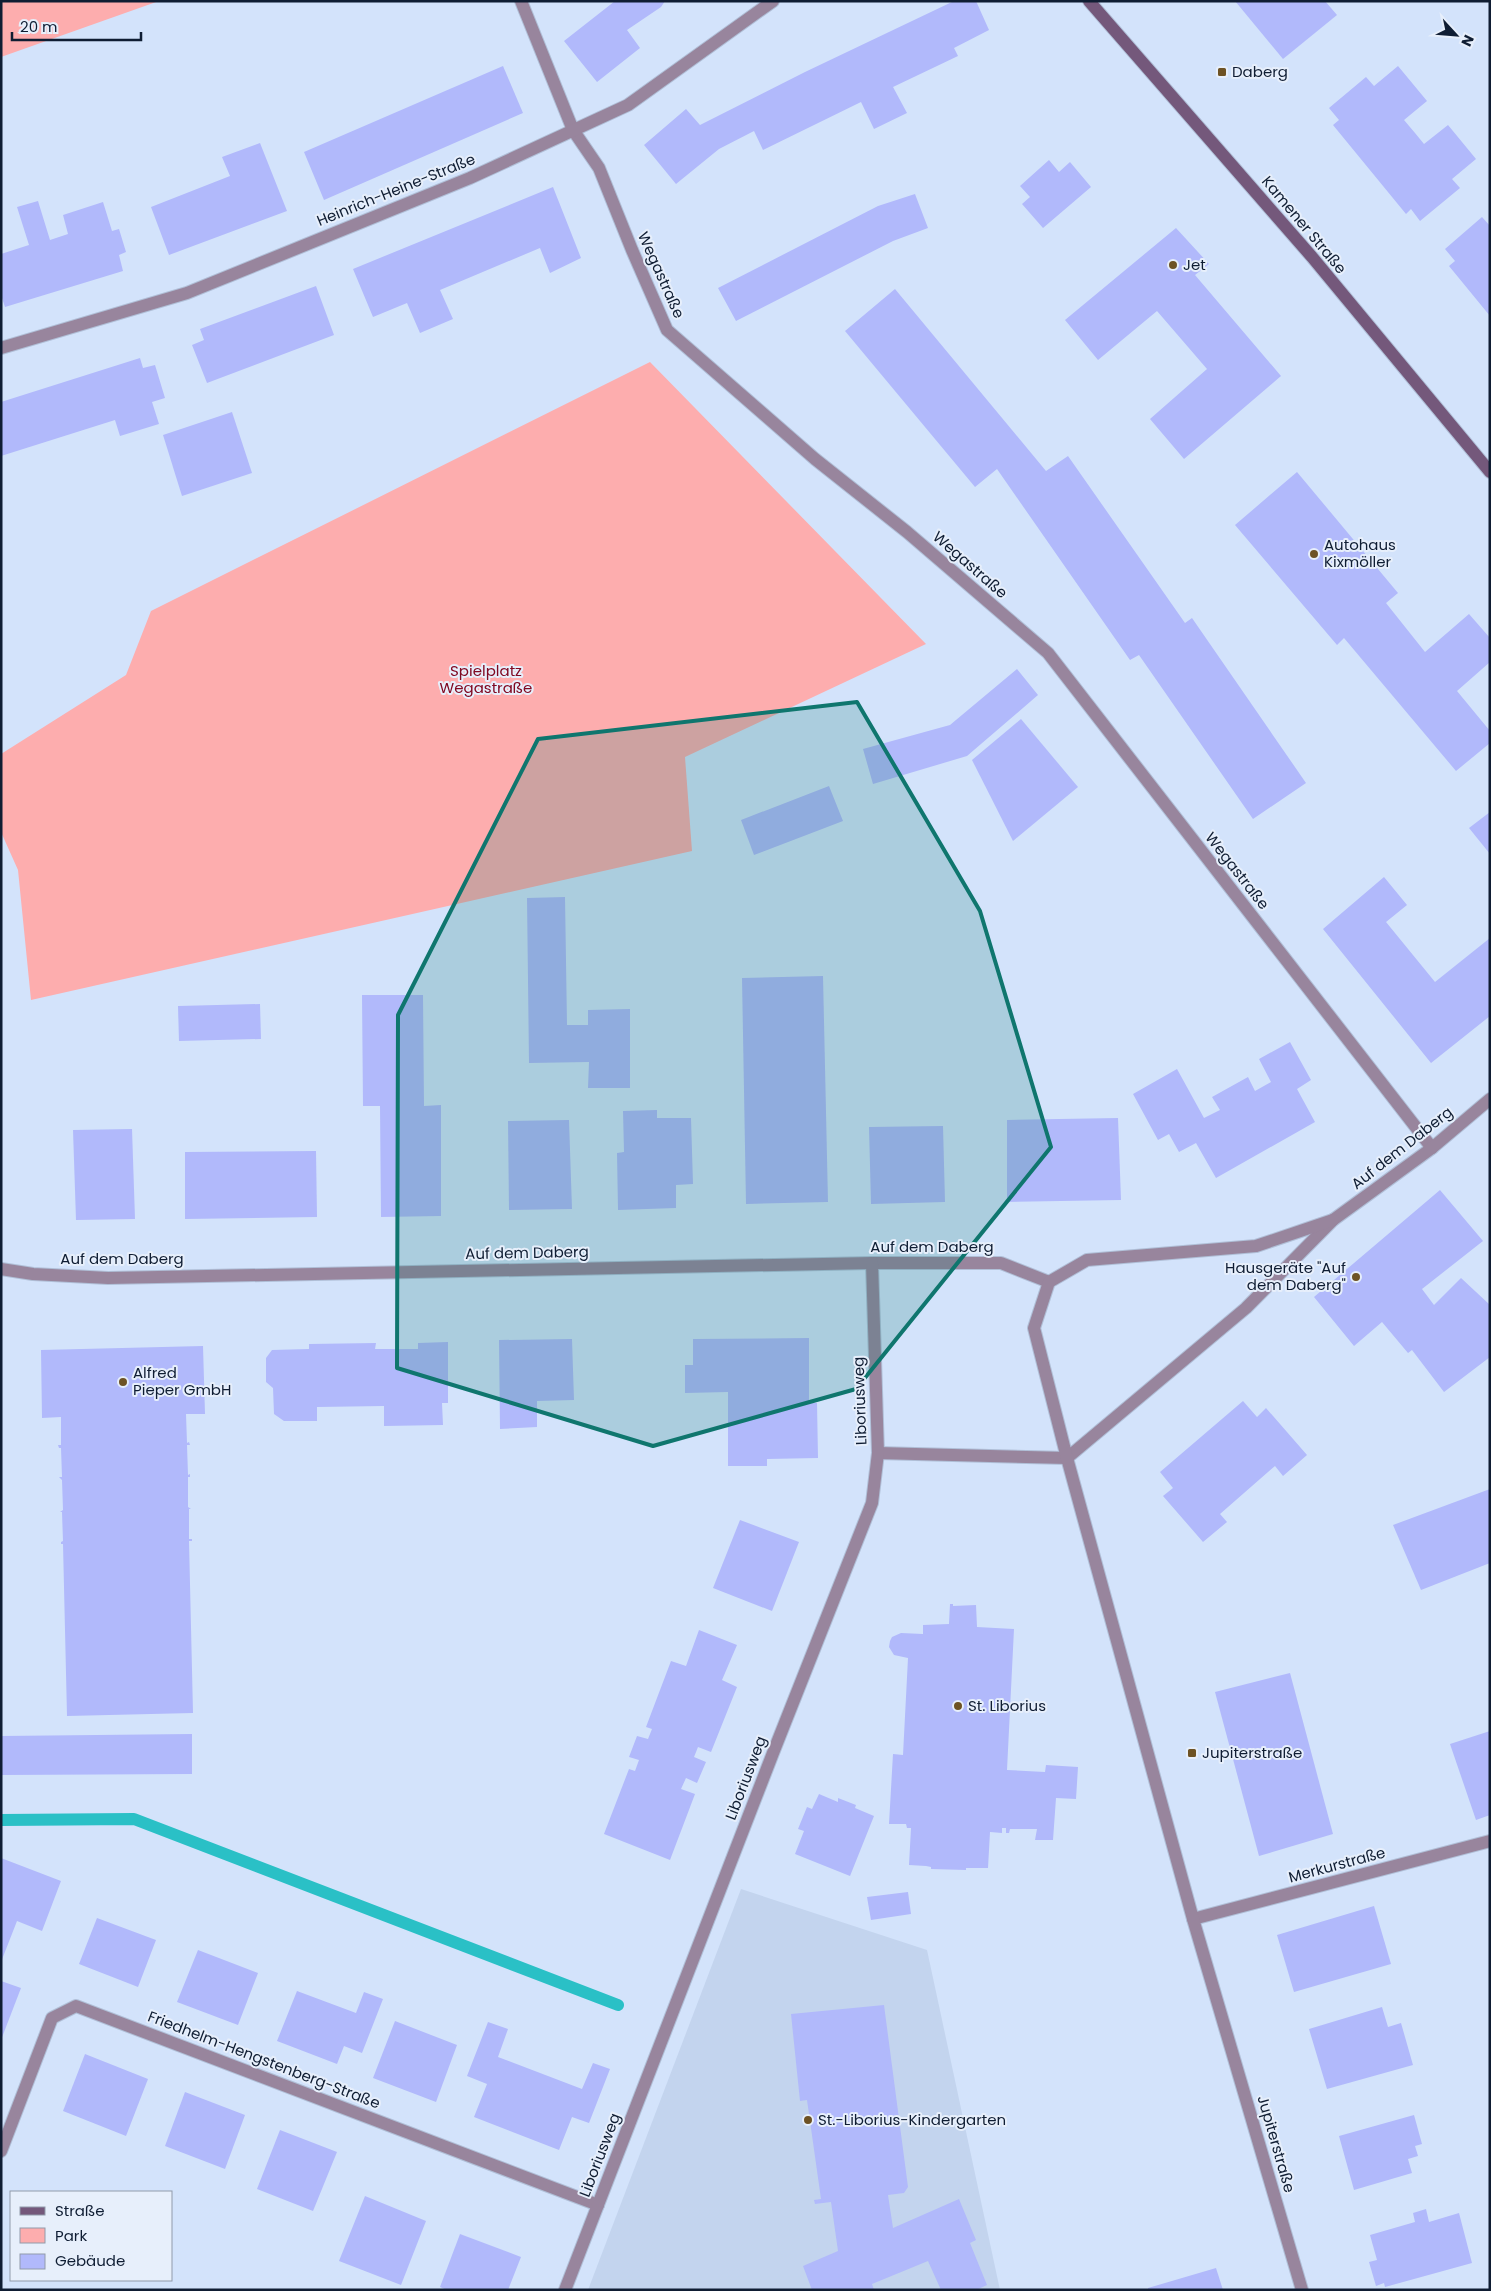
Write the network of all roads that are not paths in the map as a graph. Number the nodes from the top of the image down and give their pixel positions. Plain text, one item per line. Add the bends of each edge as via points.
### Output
1 (521, 1) edge
2 (773, 1) edge
3 (1090, 1) edge
4 (573, 130) junction
5 (1, 348) edge
6 (1490, 472) edge
7 (1490, 1099) edge
8 (1432, 1148) junction
9 (1333, 1220) junction
10 (872, 1263) junction
11 (1, 1269) edge
12 (1050, 1282) junction
13 (878, 1453) junction
14 (1066, 1458) junction
15 (1490, 1842) edge
16 (1193, 1919) junction
17 (1, 2151) edge
18 (598, 2205) junction
19 (566, 2290) edge
20 (1302, 2290) edge

1 - 4 street, Wegastraße
2 - 4 street, Heinrich-Heine-Straße via 628,105
3 - 6 main road, Kamener Straße via 1312,257
4 - 5 street, Heinrich-Heine-Straße via 470,178 187,293
4 - 8 street, Wegastraße via 599,168 667,330 815,459 907,532 1048,653
7 - 8 street, Auf dem Daberg
8 - 9 street, Auf dem Daberg
9 - 12 street, Auf dem Daberg via 1256,1246 1087,1260
9 - 14 street, Auf dem Daberg via 1246,1308
10 - 11 street, Auf dem Daberg via 108,1278
10 - 12 street, Auf dem Daberg via 1002,1263
10 - 13 street, Liboriusweg
12 - 14 street via 1034,1328
13 - 14 street
13 - 18 street, Liboriusweg via 872,1503
14 - 16 street, Jupiterstraße
15 - 16 street, Merkurstraße
16 - 20 street, Jupiterstraße
17 - 18 street, Friedhelm-Hengstenberg-Straße via 52,2018 76,2006
18 - 19 street, Liboriusweg

